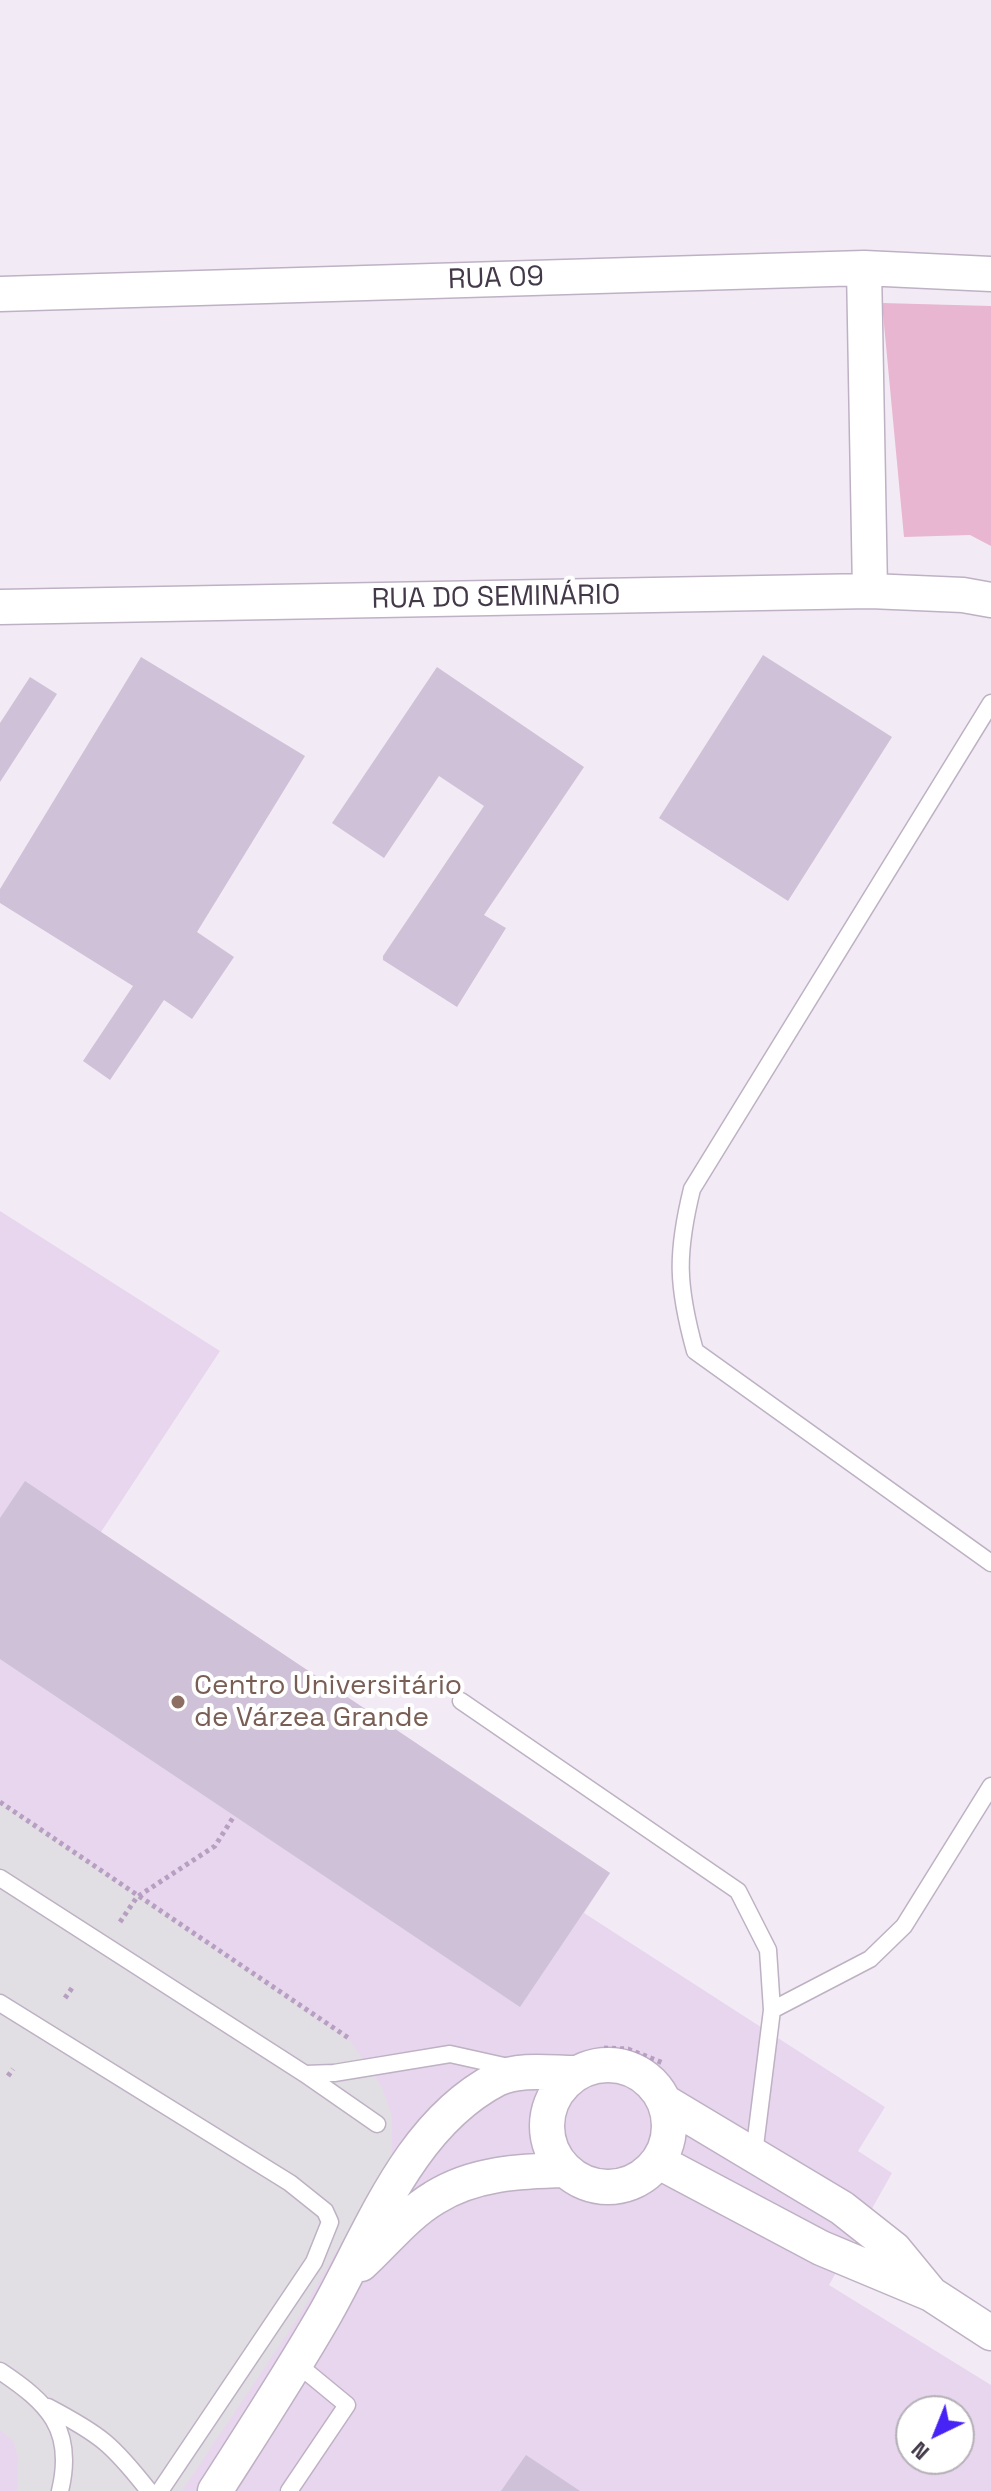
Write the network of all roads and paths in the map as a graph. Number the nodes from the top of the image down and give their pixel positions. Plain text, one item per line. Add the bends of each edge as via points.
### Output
1 (864, 268) junction
2 (991, 274) edge
3 (0, 294) edge
4 (870, 591) junction
5 (991, 600) edge
6 (0, 607) edge
7 (991, 703) edge
8 (991, 1563) edge
9 (461, 1701) dead end
10 (991, 1786) edge
11 (0, 1802) edge
12 (234, 1816) dead end
13 (0, 1878) edge
14 (137, 1897) junction
15 (120, 1922) dead end
16 (72, 1988) dead end
17 (65, 1998) dead end
18 (0, 2003) edge
19 (772, 2010) junction
20 (365, 2037) dead end
21 (584, 2061) junction
22 (671, 2068) dead end
23 (13, 2069) dead end
24 (526, 2073) junction
25 (305, 2074) junction
26 (8, 2076) dead end
27 (665, 2102) junction
28 (377, 2124) dead end
29 (754, 2154) junction
30 (659, 2162) junction
31 (566, 2170) junction
32 (346, 2278) junction
33 (931, 2294) junction
34 (991, 2333) edge
35 (296, 2363) junction
36 (0, 2371) edge
37 (47, 2406) junction
38 (60, 2491) edge
39 (149, 2491) edge
40 (160, 2491) edge
41 (215, 2491) edge
42 (289, 2491) edge

1 - 2 street, RUA 09
1 - 3 street, RUA 09
1 - 4 street
4 - 5 street, RUA DO SEMINÁRIO
4 - 6 street, RUA DO SEMINÁRIO
7 - 8 lane via 692,1189 679,1240 683,1306 695,1351
9 - 19 lane via 738,1891 768,1950
10 - 19 lane via 904,1926 870,1959
11 - 14 path
12 - 14 path via 215,1846
13 - 25 lane
14 - 15 path
14 - 20 path via 349,2039
16 - 17 path
18 - 40 lane via 290,2183 325,2211 330,2222 314,2262
19 - 29 lane
21 - 22 path via 628,2049
21 - 24 street
21 - 27 street via 637,2071
21 - 31 street via 558,2088 549,2108 550,2141
23 - 26 path
24 - 25 lane via 450,2054
24 - 32 street via 501,2077 448,2117 381,2205
25 - 28 lane
27 - 29 street
27 - 30 street via 668,2143
29 - 33 street via 842,2208 894,2249
30 - 31 street via 645,2176 604,2187 583,2182
30 - 33 street via 821,2248
31 - 32 street via 510,2172 455,2187 433,2198
32 - 35 street
33 - 34 street
35 - 41 street
35 - 42 lane via 347,2405
36 - 37 lane
37 - 38 lane via 59,2425 65,2452
37 - 39 lane via 109,2442

